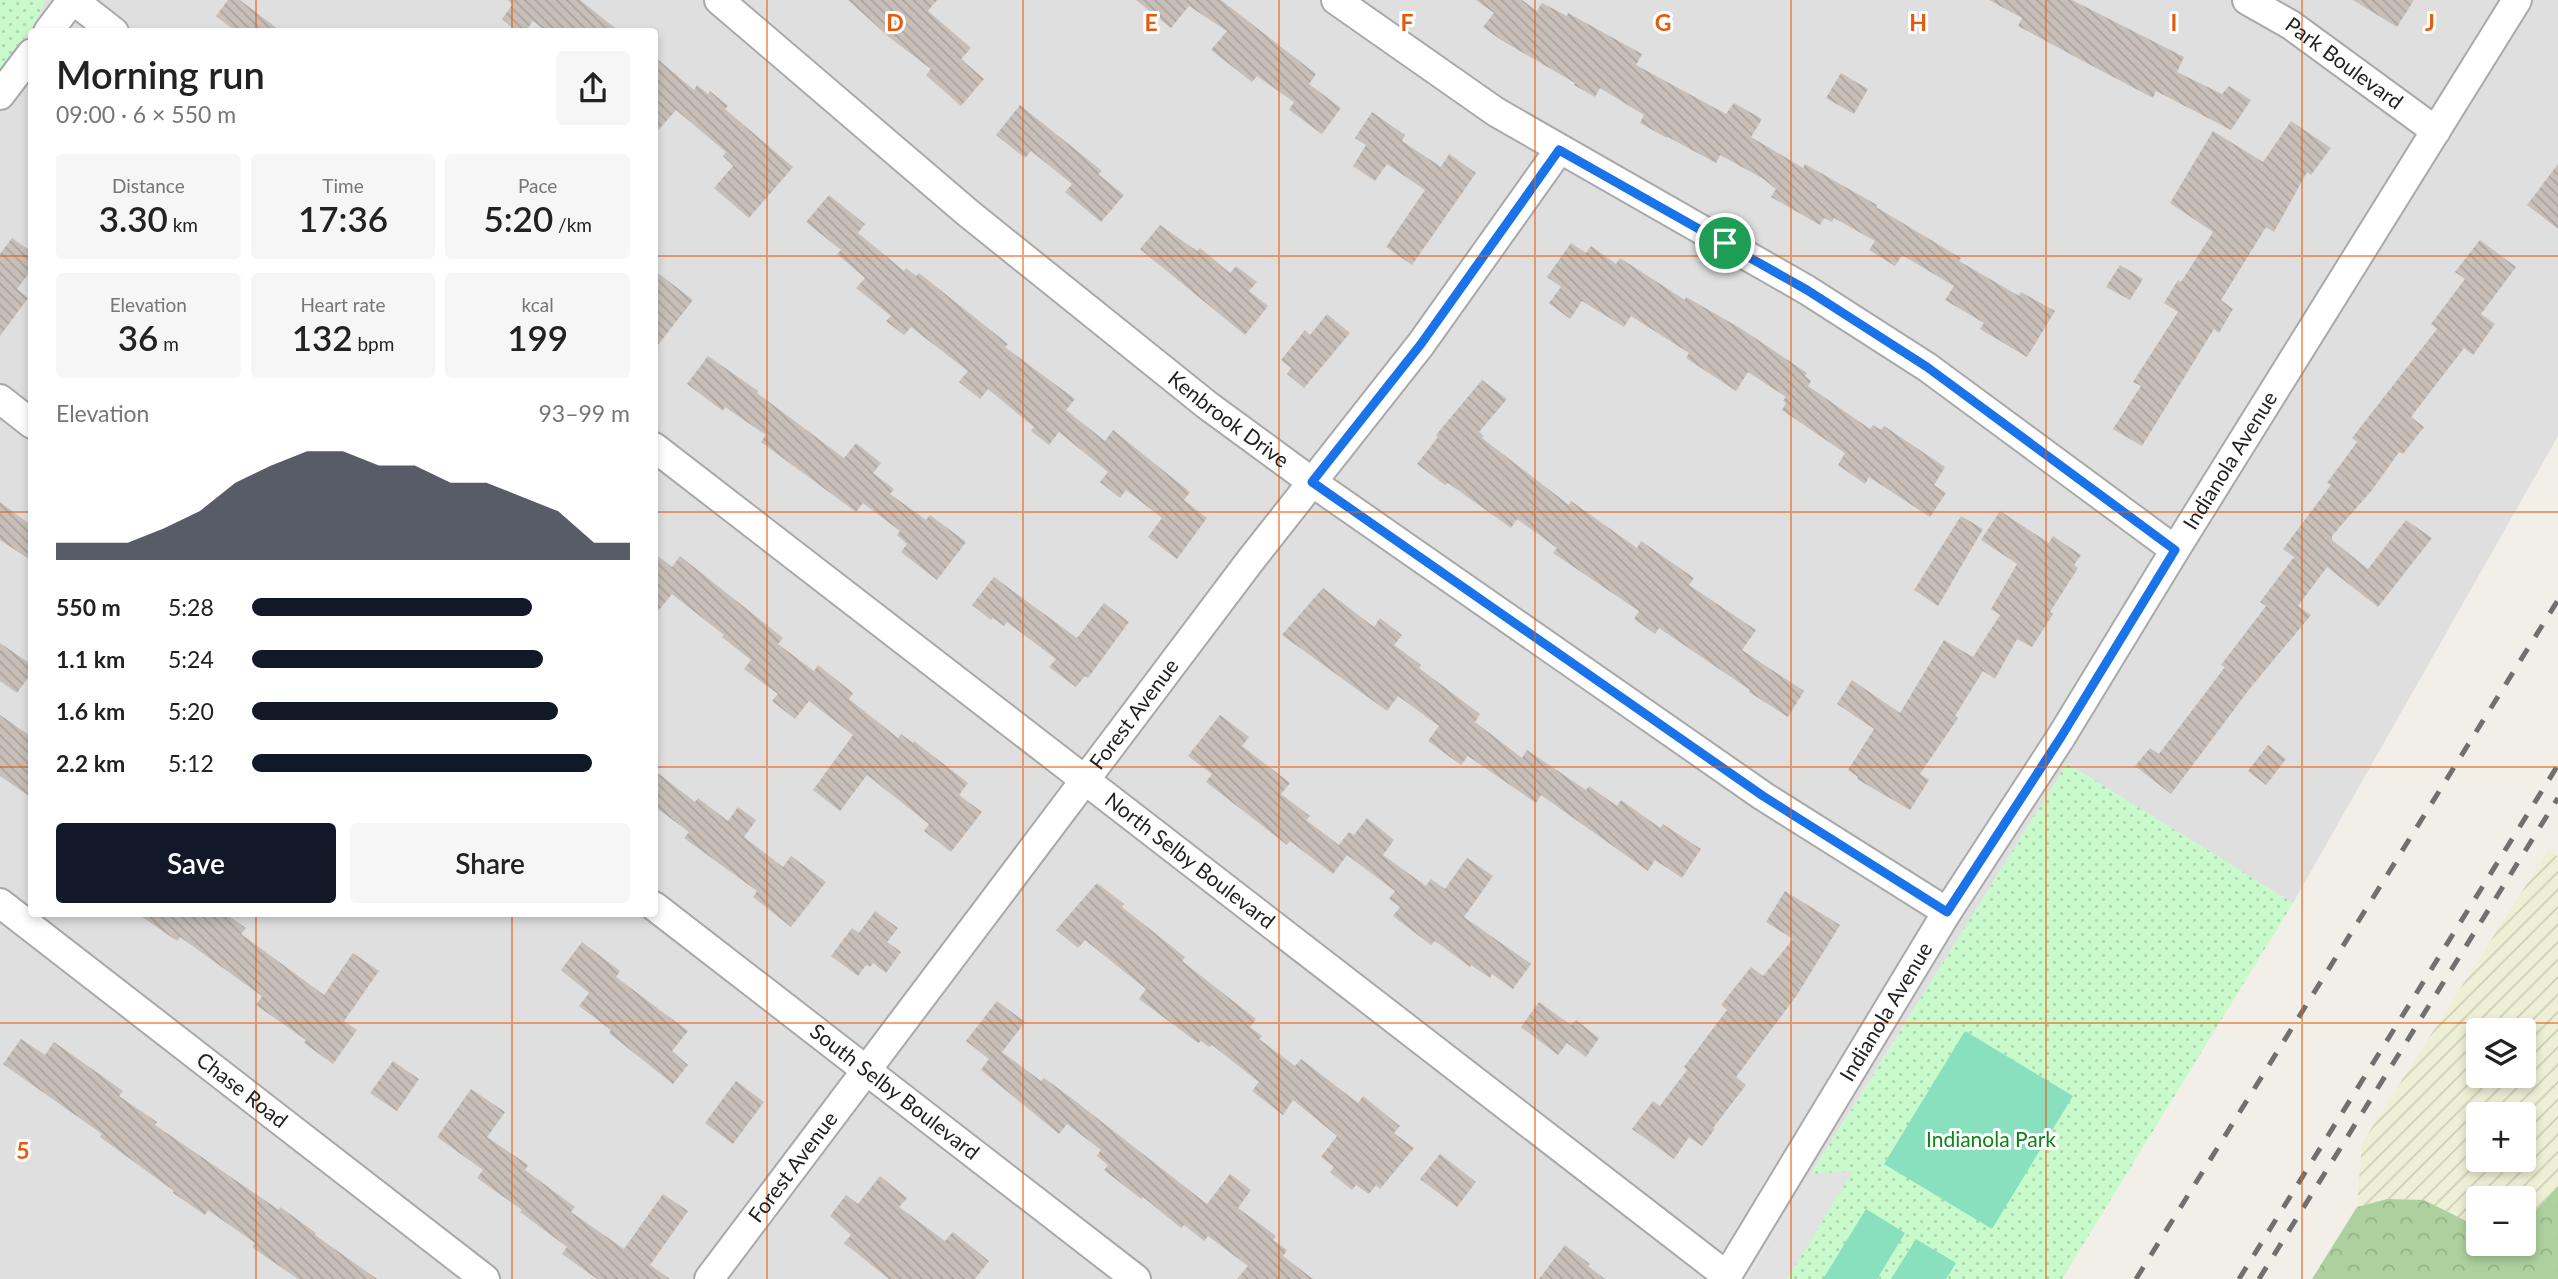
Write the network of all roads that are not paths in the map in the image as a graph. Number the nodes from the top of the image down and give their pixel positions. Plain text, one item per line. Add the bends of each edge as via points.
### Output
1 (73, 0) edge
2 (719, 0) edge
3 (1336, 0) edge
4 (2247, 0) edge
5 (2517, 0) edge
6 (51, 28) edge
7 (109, 28) edge
8 (28, 58) edge
9 (0, 95) edge
10 (2436, 131) junction
11 (1559, 150) junction
12 (0, 399) edge
13 (28, 421) edge
14 (658, 450) edge
15 (1312, 482) junction
16 (2175, 550) junction
17 (1086, 780) junction
18 (0, 903) edge
19 (658, 909) edge
20 (1947, 912) junction
21 (868, 1071) junction
22 (1726, 1277) edge
23 (485, 1279) edge
24 (709, 1279) edge
25 (1136, 1279) edge

1 - 6 street
1 - 7 street
2 - 15 street, Kenbrook Drive via 968,213 1207,405
3 - 11 street via 1496,112
4 - 10 street, Park Boulevard via 2291,25
5 - 10 street, Indianola Avenue
8 - 9 street
10 - 16 street, Indianola Avenue
11 - 15 street, Forest Avenue via 1421,344
11 - 16 street via 1807,290 1927,367
12 - 13 street
14 - 17 street, North Selby Boulevard
15 - 17 street, Forest Avenue
15 - 20 street, Kenbrook Drive via 1763,796
16 - 20 street, Indianola Avenue
17 - 21 street, Forest Avenue
17 - 22 street, North Selby Boulevard
18 - 23 street, Chase Road
19 - 21 street, South Selby Boulevard
20 - 22 street, Indianola Avenue
21 - 24 street, Forest Avenue
21 - 25 street, South Selby Boulevard

